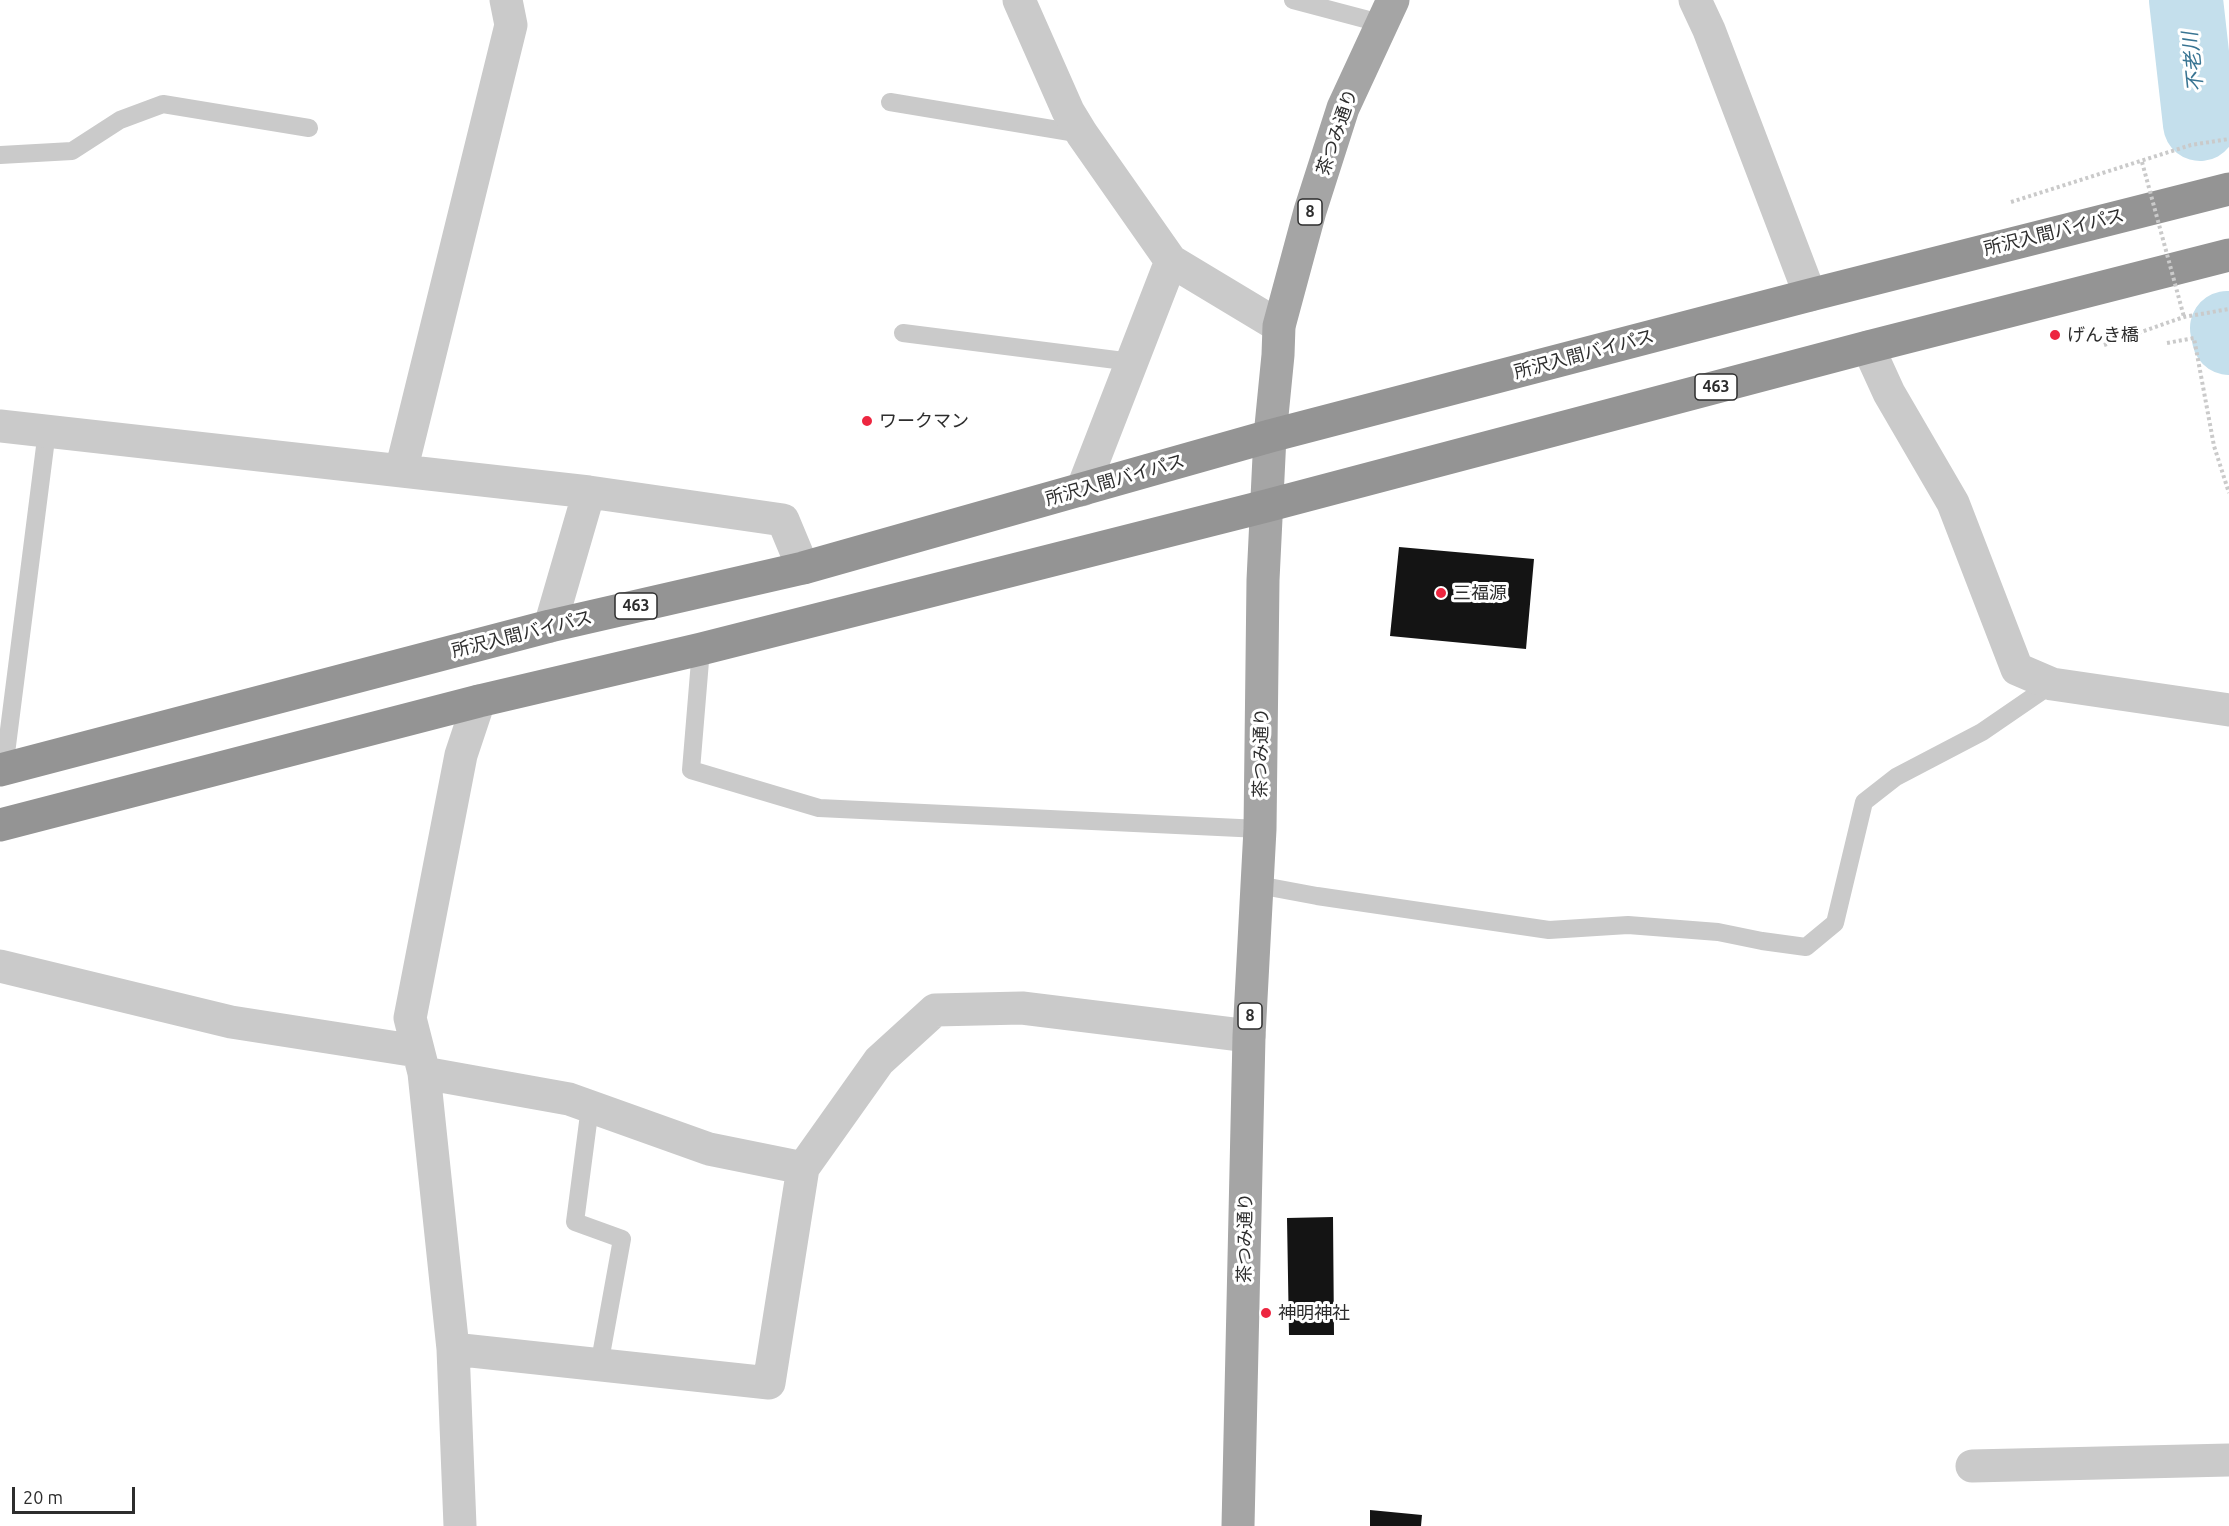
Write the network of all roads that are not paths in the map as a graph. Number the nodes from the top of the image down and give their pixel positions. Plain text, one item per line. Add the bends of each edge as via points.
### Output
1 (506, 0) edge
2 (1019, 0) edge
3 (1293, 0) edge
4 (1695, 0) edge
5 (1387, 12) edge
6 (890, 102) dead end
7 (309, 128) dead end
8 (1082, 134) junction
9 (0, 155) edge
10 (2229, 189) edge
11 (2229, 255) edge
12 (1171, 261) junction
13 (1810, 295) junction
14 (1279, 326) junction
15 (903, 333) dead end
16 (1868, 347) junction
17 (1132, 362) junction
18 (0, 426) edge
19 (47, 431) junction
20 (1270, 436) junction
21 (401, 471) junction
22 (1082, 490) junction
23 (589, 492) junction
24 (1266, 506) junction
25 (803, 568) junction
26 (549, 626) junction
27 (701, 649) junction
28 (2052, 684) junction
29 (479, 700) junction
30 (2229, 710) edge
31 (2, 770) edge
32 (0, 825) edge
33 (1260, 829) junction
34 (1258, 885) junction
35 (0, 966) edge
36 (1249, 1036) junction
37 (420, 1062) junction
38 (590, 1107) junction
39 (803, 1168) junction
40 (453, 1349) junction
41 (599, 1366) junction
42 (2229, 1460) edge
43 (1972, 1466) dead end
44 (460, 1526) edge
45 (1238, 1526) edge

1 - 21 street via 511,25
2 - 8 street
3 - 5 lane
4 - 13 street
5 - 14 main road, 茶つみ通り / 8 via 1343,108
6 - 8 lane
7 - 9 lane via 163,104 120,120 72,151
8 - 12 street
10 - 13 highway, 所沢入間バイパス / 463
11 - 16 highway, 463
12 - 14 street
12 - 17 street
13 - 20 highway, 所沢入間バイパス / 463
14 - 20 main road, 茶つみ通り / 8
15 - 17 lane
16 - 24 highway, 463
16 - 28 street via 1889,393 1953,503 2017,669
17 - 22 street
18 - 19 street
19 - 21 street
19 - 31 lane
20 - 22 highway, 所沢入間バイパス / 463
20 - 24 main road, 茶つみ通り / 8
21 - 23 street
22 - 25 highway, 所沢入間バイパス / 463
23 - 25 street via 783,520
23 - 26 street
24 - 27 highway, 463
24 - 33 main road, 茶つみ通り / 8
25 - 26 highway, 所沢入間バイパス / 463
26 - 31 highway, 所沢入間バイパス / 463
27 - 29 highway, 463
27 - 33 lane via 692,770 819,808
28 - 30 street
28 - 34 lane via 1982,732 1896,777 1864,802 1835,924 1806,947 1718,932 1628,925 1549,930
29 - 32 highway, 463
29 - 37 street via 461,756 410,1018
33 - 34 main road, 茶つみ通り / 8
34 - 36 main road, 茶つみ通り / 8
35 - 37 street via 231,1022
36 - 39 street via 1022,1008 935,1010 879,1061
36 - 45 main road, 茶つみ通り / 8
37 - 38 street
37 - 40 street
38 - 39 street via 710,1149
38 - 41 lane via 575,1222 622,1239
39 - 41 street via 769,1383
40 - 41 street
40 - 44 street
42 - 43 street

